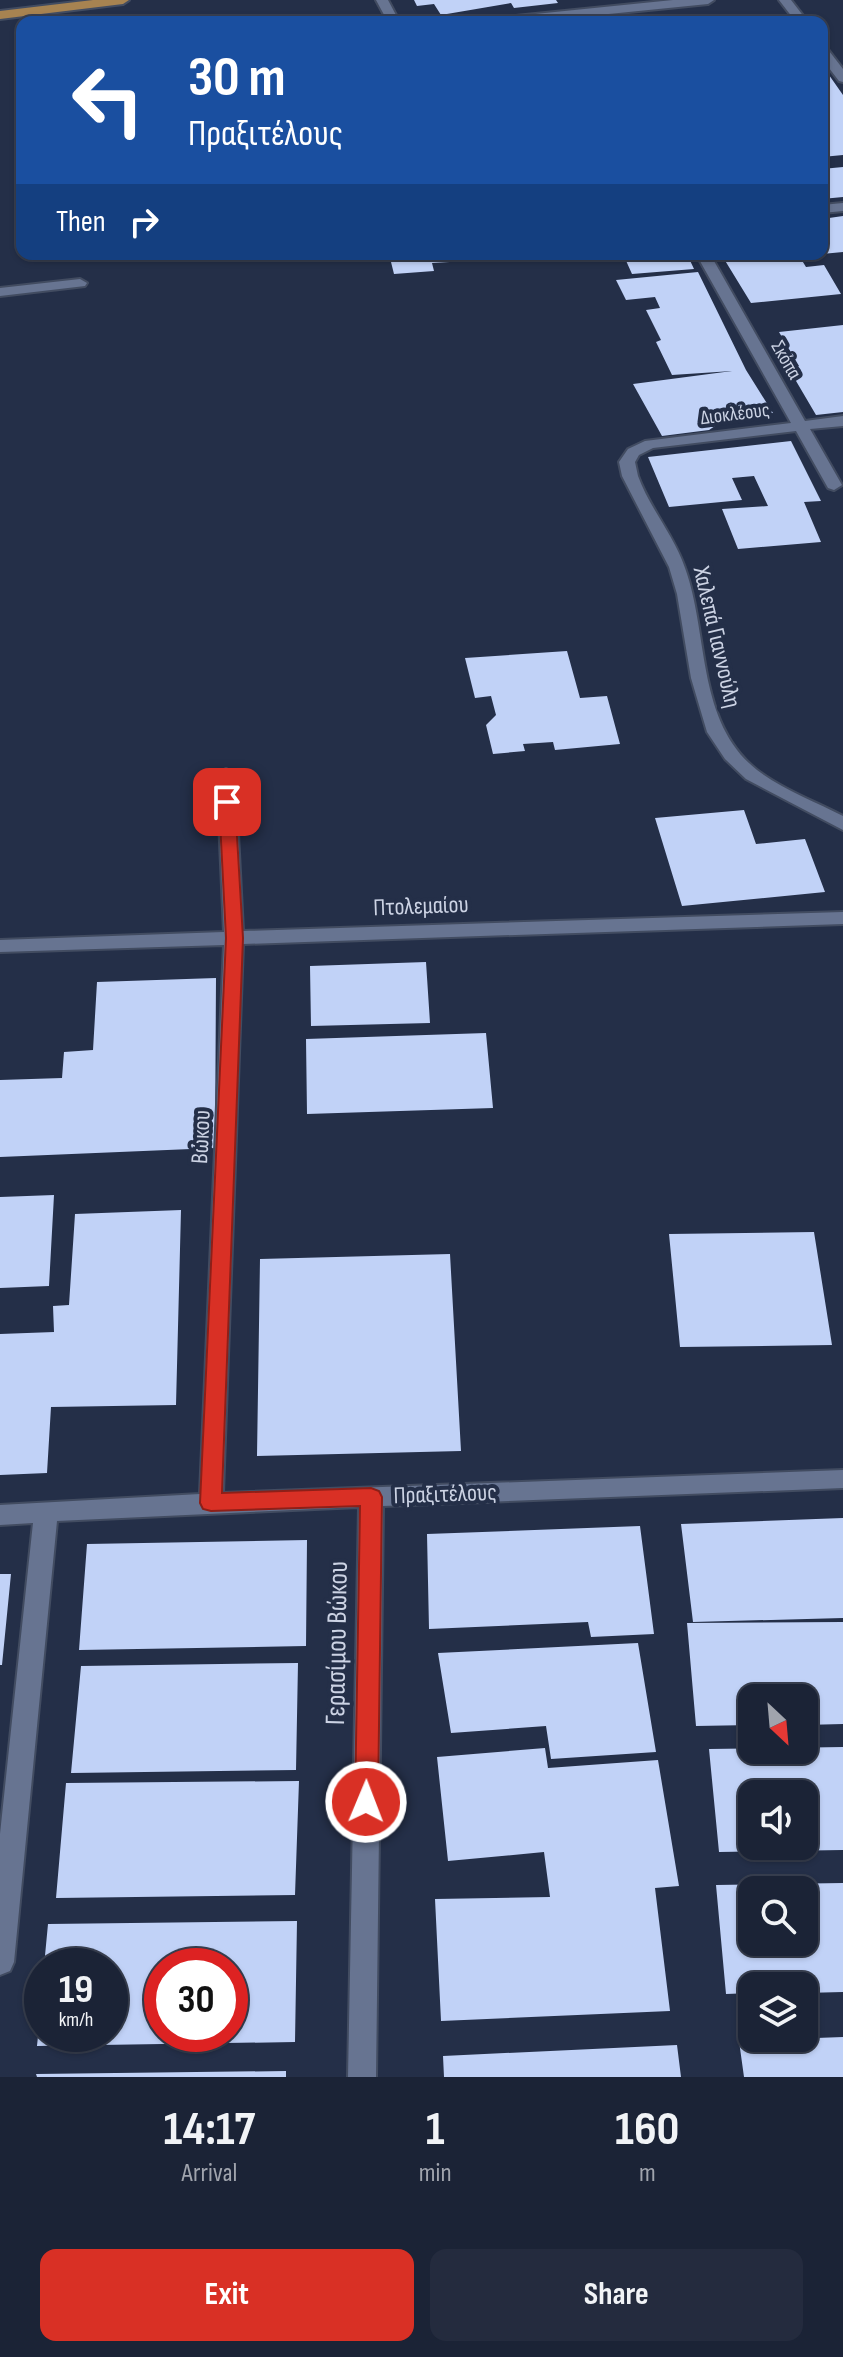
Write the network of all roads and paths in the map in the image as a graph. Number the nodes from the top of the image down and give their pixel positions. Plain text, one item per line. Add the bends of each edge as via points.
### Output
1 (123, 0) edge
2 (708, 0) edge
3 (785, 0) edge
4 (0, 15) edge
5 (586, 16) edge
6 (797, 16) edge
7 (828, 58) edge
8 (843, 78) edge
9 (706, 260) edge
10 (80, 283) dead end
11 (0, 292) edge
12 (843, 421) edge
13 (801, 426) junction
14 (633, 452) joint
15 (834, 485) dead end
16 (226, 775) dead end
17 (843, 824) edge
18 (843, 918) edge
19 (234, 938) junction
20 (0, 946) edge
21 (843, 1479) edge
22 (371, 1497) junction
23 (211, 1503) junction
24 (46, 1512) junction
25 (0, 1515) edge
26 (0, 1962) edge
27 (362, 2077) edge

1 - 4 main road
2 - 5 street
3 - 6 street
7 - 8 street
9 - 13 street, Σκόπα
10 - 11 street
12 - 13 street, Διοκλέους
13 - 14 street, Διοκλέους via 650,444
13 - 15 street, Σκόπα
14 - 17 street, Χαλεπά Γιαννούλη via 627,467 678,568 707,711 722,745 752,775
16 - 19 street, Βώκου
18 - 19 street, Πτολεμαίου
19 - 20 street, Πτολεμαίου
19 - 23 street, Βώκου
21 - 22 street, Πραξιτέλους
22 - 23 street, Πραξιτέλους
22 - 27 street, Γερασίμου Βώκου
23 - 24 street, Πραξιτέλους
24 - 25 street, Πραξιτέλους
24 - 26 street

